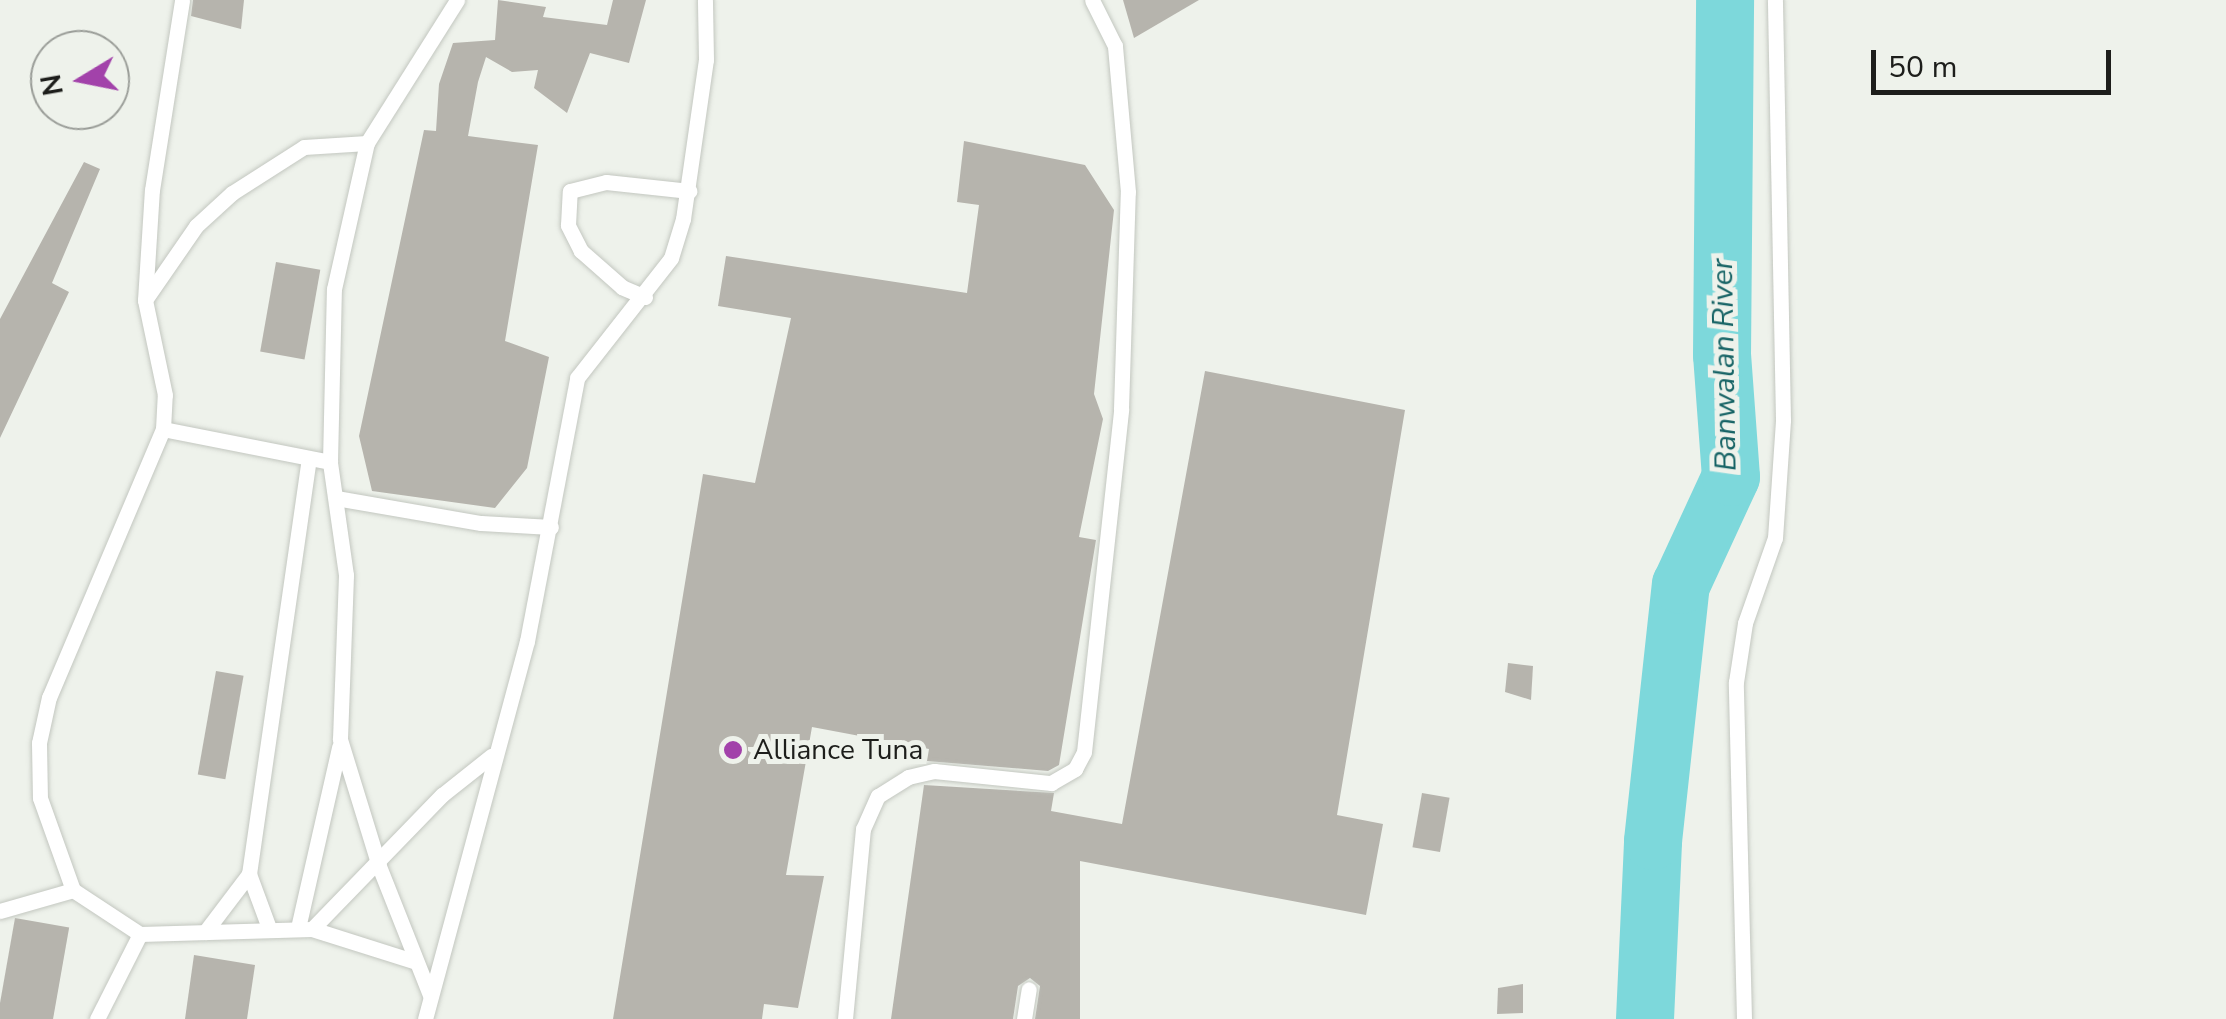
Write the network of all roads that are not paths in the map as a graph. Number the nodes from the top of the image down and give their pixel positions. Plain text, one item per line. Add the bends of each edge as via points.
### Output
1 (182, 0) edge
2 (456, 0) edge
3 (705, 0) edge
4 (1092, 0) edge
5 (1775, 0) edge
6 (367, 142) junction
7 (690, 191) junction
8 (645, 296) junction
9 (145, 300) junction
10 (163, 428) junction
11 (309, 459) junction
12 (330, 462) junction
13 (336, 498) junction
14 (551, 527) junction
15 (340, 739) junction
16 (490, 756) junction
17 (379, 866) junction
18 (249, 874) junction
19 (73, 890) junction
20 (0, 911) edge
21 (269, 928) junction
22 (305, 929) junction
23 (205, 932) junction
24 (140, 934) junction
25 (416, 962) junction
26 (1029, 989) dead end
27 (430, 995) junction
28 (96, 1019) edge
29 (425, 1019) edge
30 (845, 1019) edge
31 (1024, 1019) edge
32 (1744, 1019) edge

1 - 9 lane via 152,190
2 - 6 lane
3 - 7 lane via 706,60
4 - 30 lane via 1115,46 1128,192 1121,409 1084,752 1076,769 1051,783 934,771 908,777 878,796 863,829
5 - 32 lane via 1782,436 1776,538 1745,623 1736,682
6 - 9 lane via 304,147 232,193 196,226
6 - 12 lane via 334,288
7 - 8 lane via 671,258
7 - 8 lane via 606,182 570,191 568,224 581,251 622,287
8 - 14 lane via 577,378
9 - 10 lane via 165,395
10 - 11 lane
10 - 19 lane via 54,682 40,743 40,798
11 - 12 lane
11 - 18 lane
12 - 13 lane
13 - 14 lane via 480,523
13 - 15 lane via 346,574
14 - 16 lane via 526,641
15 - 17 lane
15 - 22 lane
16 - 17 lane via 442,795
16 - 27 lane
17 - 22 lane
17 - 25 lane
18 - 21 lane
18 - 23 lane
19 - 20 lane
19 - 24 lane
21 - 22 lane
21 - 23 lane
22 - 25 lane
23 - 24 lane
24 - 28 lane
25 - 27 lane
26 - 31 lane
27 - 29 lane

